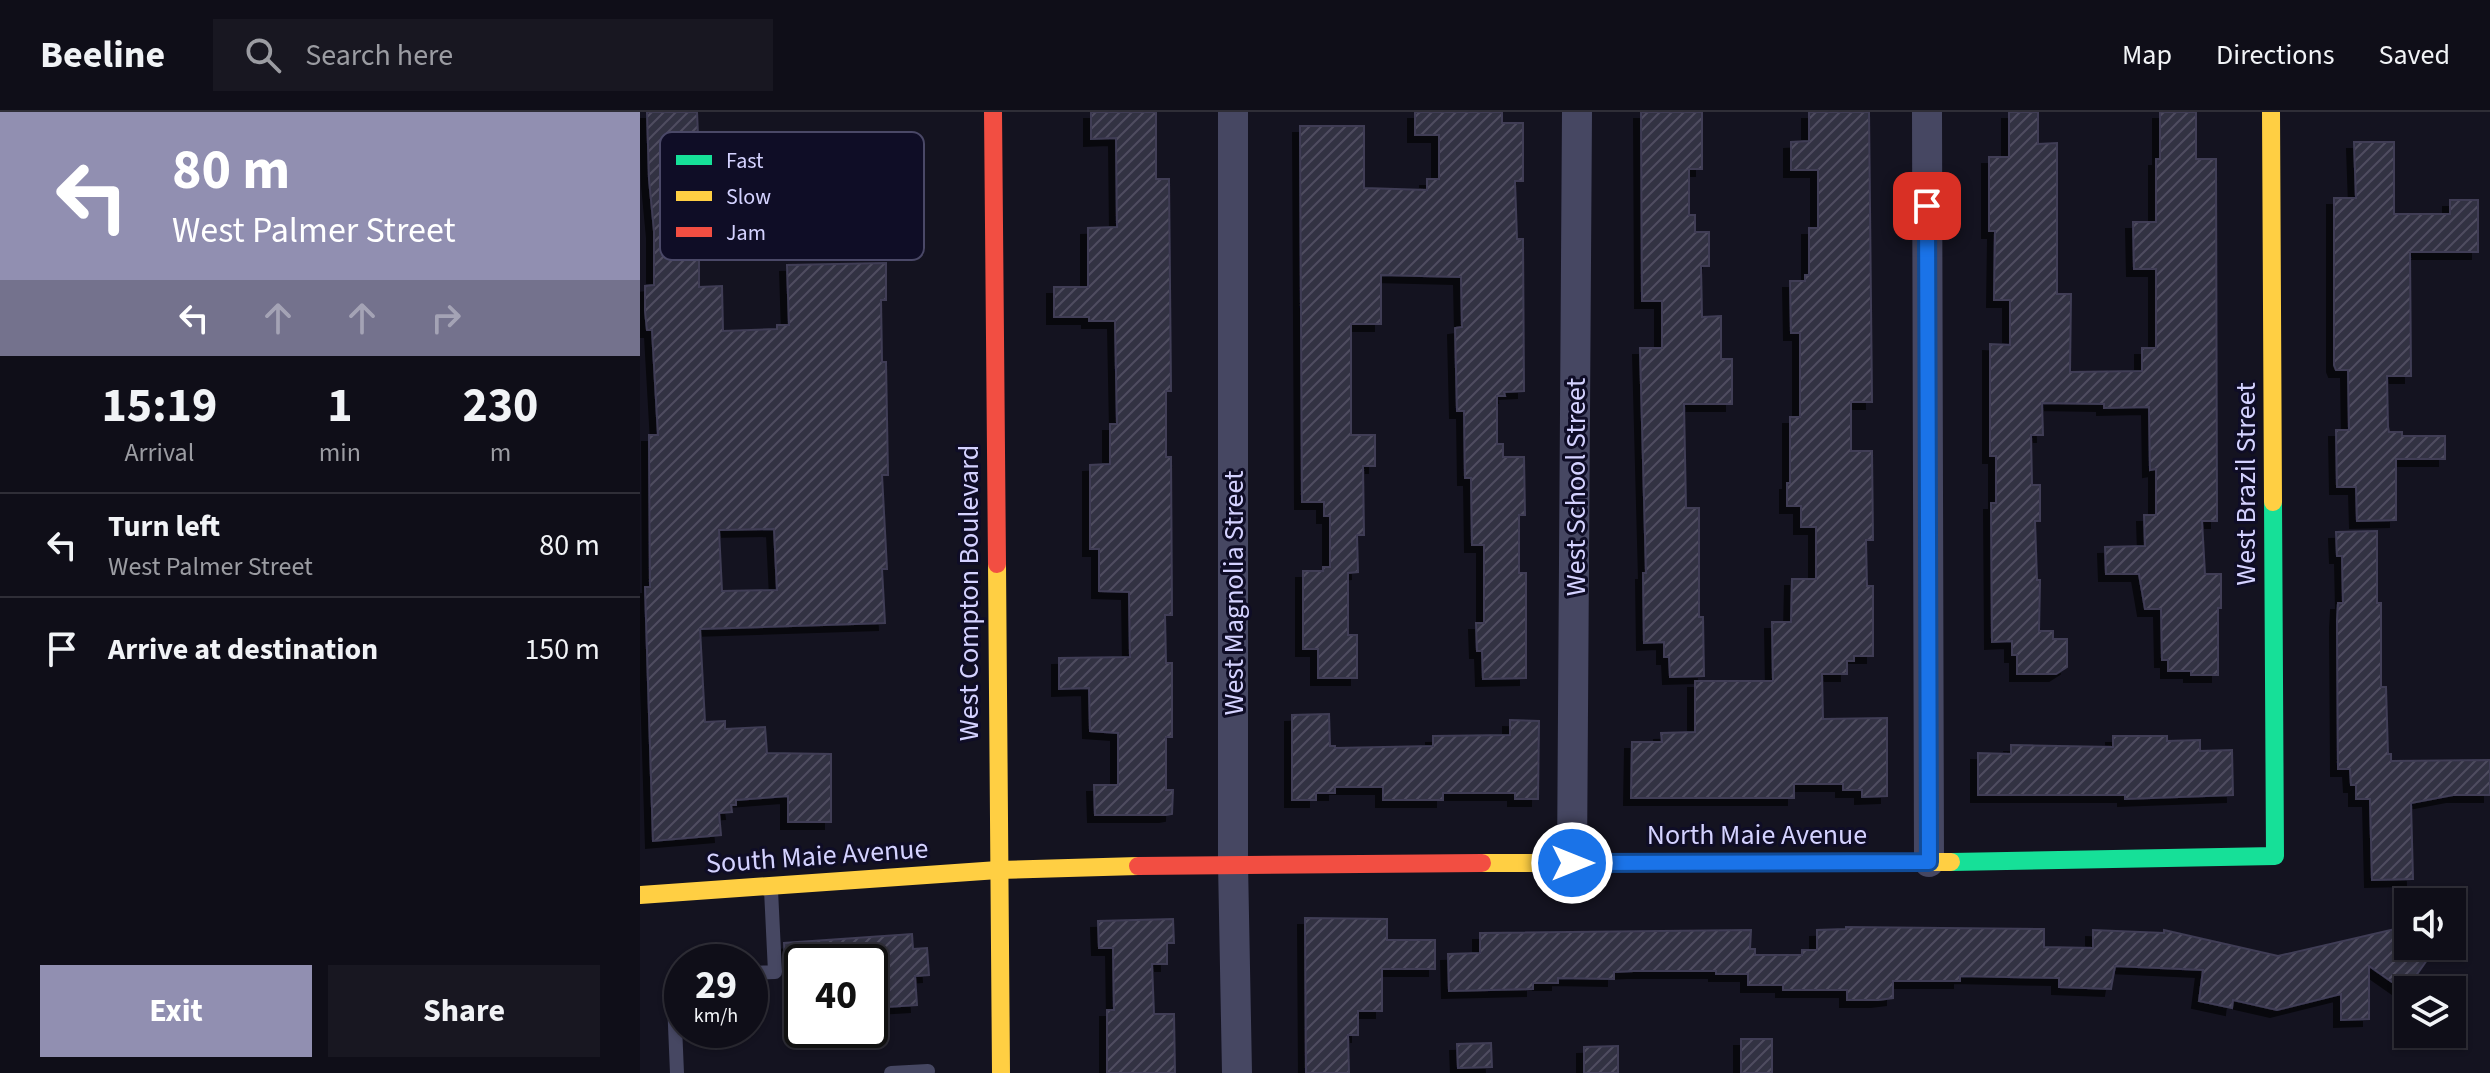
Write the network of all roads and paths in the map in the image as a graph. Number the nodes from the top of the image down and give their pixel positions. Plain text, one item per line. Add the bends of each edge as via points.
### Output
1 (993, 112) edge
2 (1233, 112) edge
3 (1577, 112) edge
4 (1927, 112) edge
5 (2271, 112) edge
6 (2275, 856) joint
7 (1929, 862) junction
8 (1233, 863) junction
9 (1572, 863) junction
10 (998, 870) junction
11 (771, 886) junction
12 (640, 895) edge
13 (768, 972) edge
14 (676, 1048) edge
15 (928, 1071) dead end
16 (677, 1073) edge
17 (891, 1073) edge
18 (1001, 1073) edge
19 (1237, 1073) edge

1 - 10 street, West Compton Boulevard
2 - 8 street, West Magnolia Street
3 - 9 street, West School Street
4 - 7 street
5 - 6 street, West Brazil Street
6 - 7 street, North Maie Avenue
7 - 9 street, North Maie Avenue
8 - 9 street, North Maie Avenue
8 - 10 street, North Maie Avenue
8 - 19 street, West Magnolia Street
10 - 11 street, South Maie Avenue
10 - 18 street, West Compton Boulevard
11 - 12 street, South Maie Avenue
11 - 13 lane via 775,972
14 - 16 lane
15 - 17 lane

